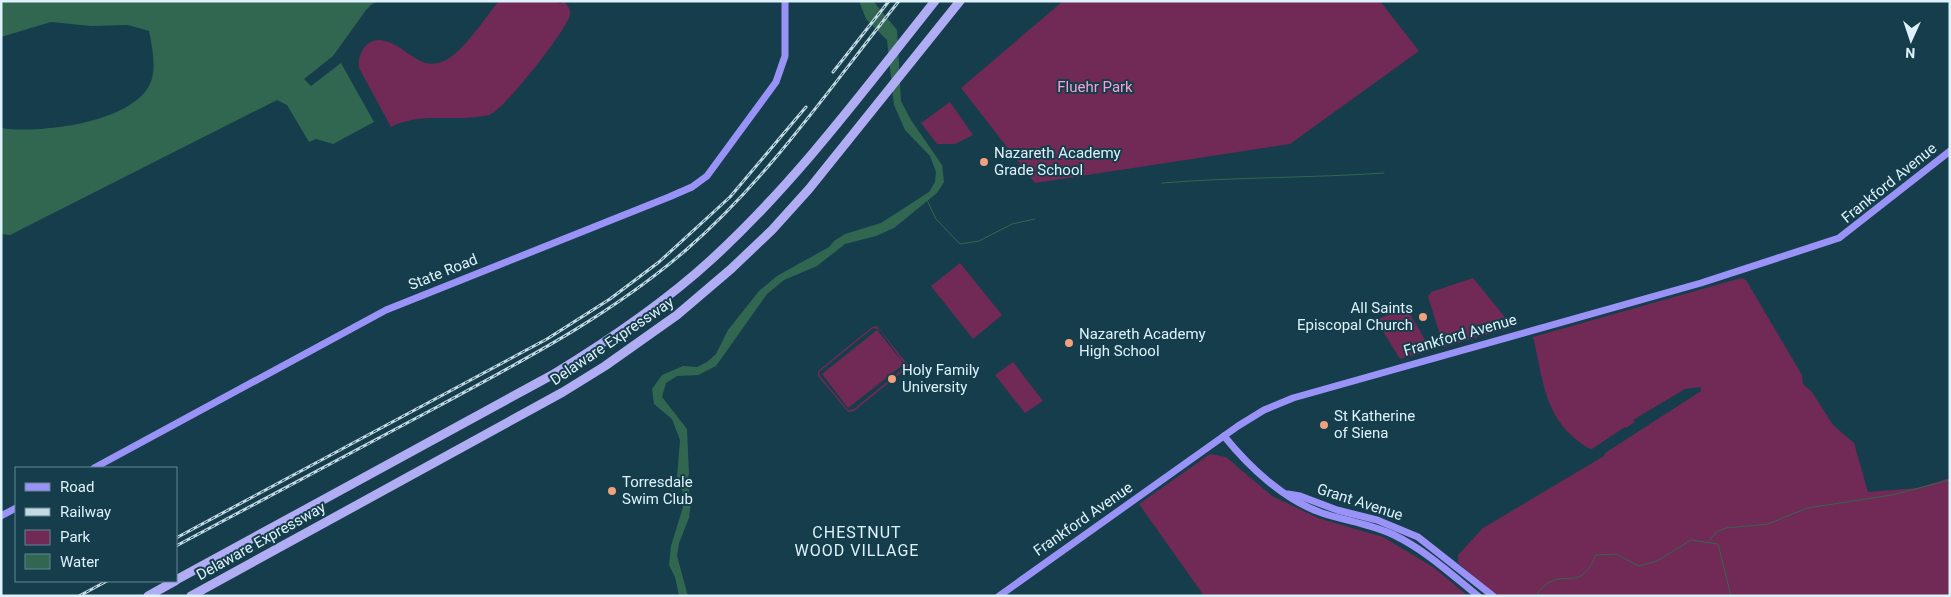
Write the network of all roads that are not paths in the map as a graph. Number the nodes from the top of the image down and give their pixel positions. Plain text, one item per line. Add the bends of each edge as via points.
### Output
1 (785, 1) edge
2 (936, 1) edge
3 (960, 1) edge
4 (1950, 151) edge
5 (1224, 436) junction
6 (96, 467) edge
7 (1288, 494) junction
8 (15, 509) edge
9 (1, 516) edge
10 (178, 580) edge
11 (174, 582) edge
12 (148, 596) edge
13 (191, 596) edge
14 (1000, 596) edge
15 (1478, 596) edge
16 (1493, 596) edge

1 - 6 main road, State Road via 785,56 776,82 714,168 692,187 403,302
2 - 10 highway, Delaware Expressway via 767,205 712,259 663,300 535,384
3 - 13 highway, Delaware Expressway via 789,211 731,269 645,339 563,392
4 - 5 main road, Frankford Avenue via 1839,238 1701,283 1293,398 1257,414
5 - 7 main road, Grant Avenue via 1254,470
5 - 14 main road, Frankford Avenue
7 - 15 main road, Grant Avenue via 1296,502 1316,511 1396,536 1431,558
7 - 16 main road, Grant Avenue via 1377,520 1418,537
8 - 9 main road
11 - 12 highway, Delaware Expressway

